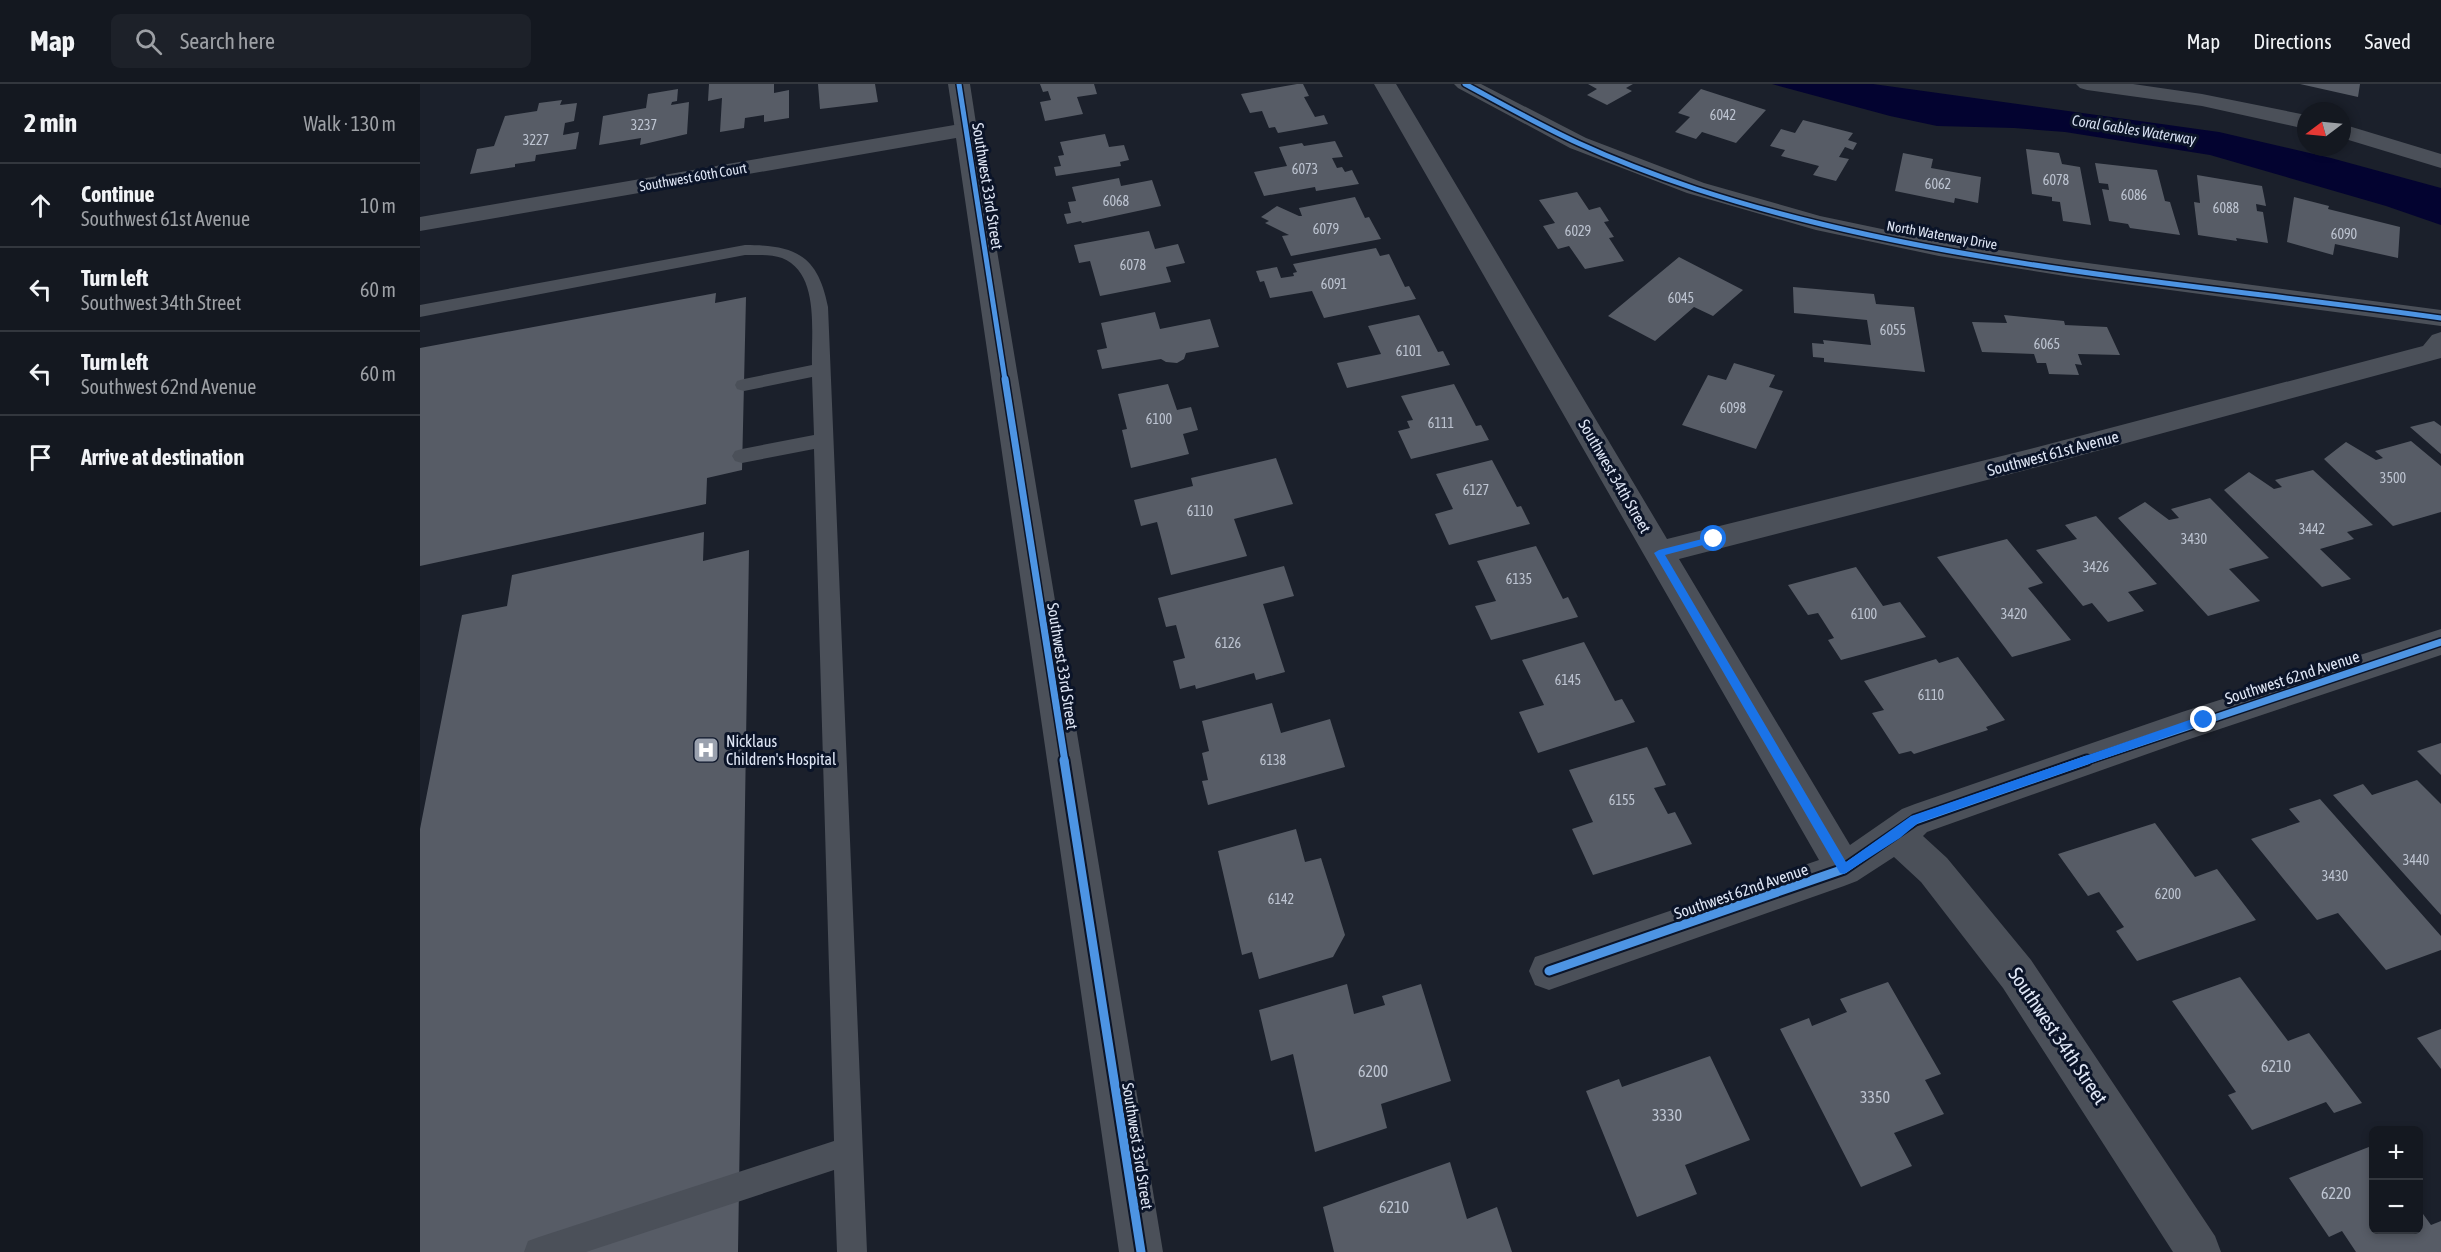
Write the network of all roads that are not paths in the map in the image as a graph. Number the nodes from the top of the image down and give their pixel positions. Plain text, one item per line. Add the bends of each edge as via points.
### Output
1 (959, 84) edge
2 (1385, 84) edge
3 (1465, 84) edge
4 (2087, 84) edge
5 (2297, 120) edge
6 (966, 130) junction
7 (2351, 135) edge
8 (2441, 161) edge
9 (420, 225) edge
10 (420, 311) edge
11 (2441, 318) edge
12 (2441, 341) edge
13 (821, 369) junction
14 (744, 385) dead end
15 (823, 440) junction
16 (742, 456) dead end
17 (1659, 553) junction
18 (2441, 642) edge
19 (1896, 835) junction
20 (1844, 869) junction
21 (1549, 971) dead end
22 (848, 1151) junction
23 (539, 1252) edge
24 (852, 1252) edge
25 (1141, 1252) edge
26 (2199, 1252) edge

1 - 6 street, Southwest 33rd Street
2 - 17 street, Southwest 34th Street
3 - 11 street, North Waterway Drive via 1531,121 1599,152 1715,195 1809,221 1924,247 2037,265
4 - 5 street via 2202,100
6 - 9 street, Southwest 60th Court
6 - 25 street, Southwest 33rd Street
7 - 8 street
10 - 13 lane via 745,250 778,252 803,264 817,288
12 - 17 street, Southwest 61st Avenue via 2432,352
13 - 14 lane
13 - 15 lane
15 - 16 lane
15 - 22 lane
17 - 20 street, Southwest 34th Street
18 - 19 street, Southwest 62nd Avenue via 1992,792 1915,820
19 - 20 street, Southwest 62nd Avenue
19 - 26 street, Southwest 34th Street via 1934,870 2017,974
20 - 21 street, Southwest 62nd Avenue
22 - 23 lane
22 - 24 lane

